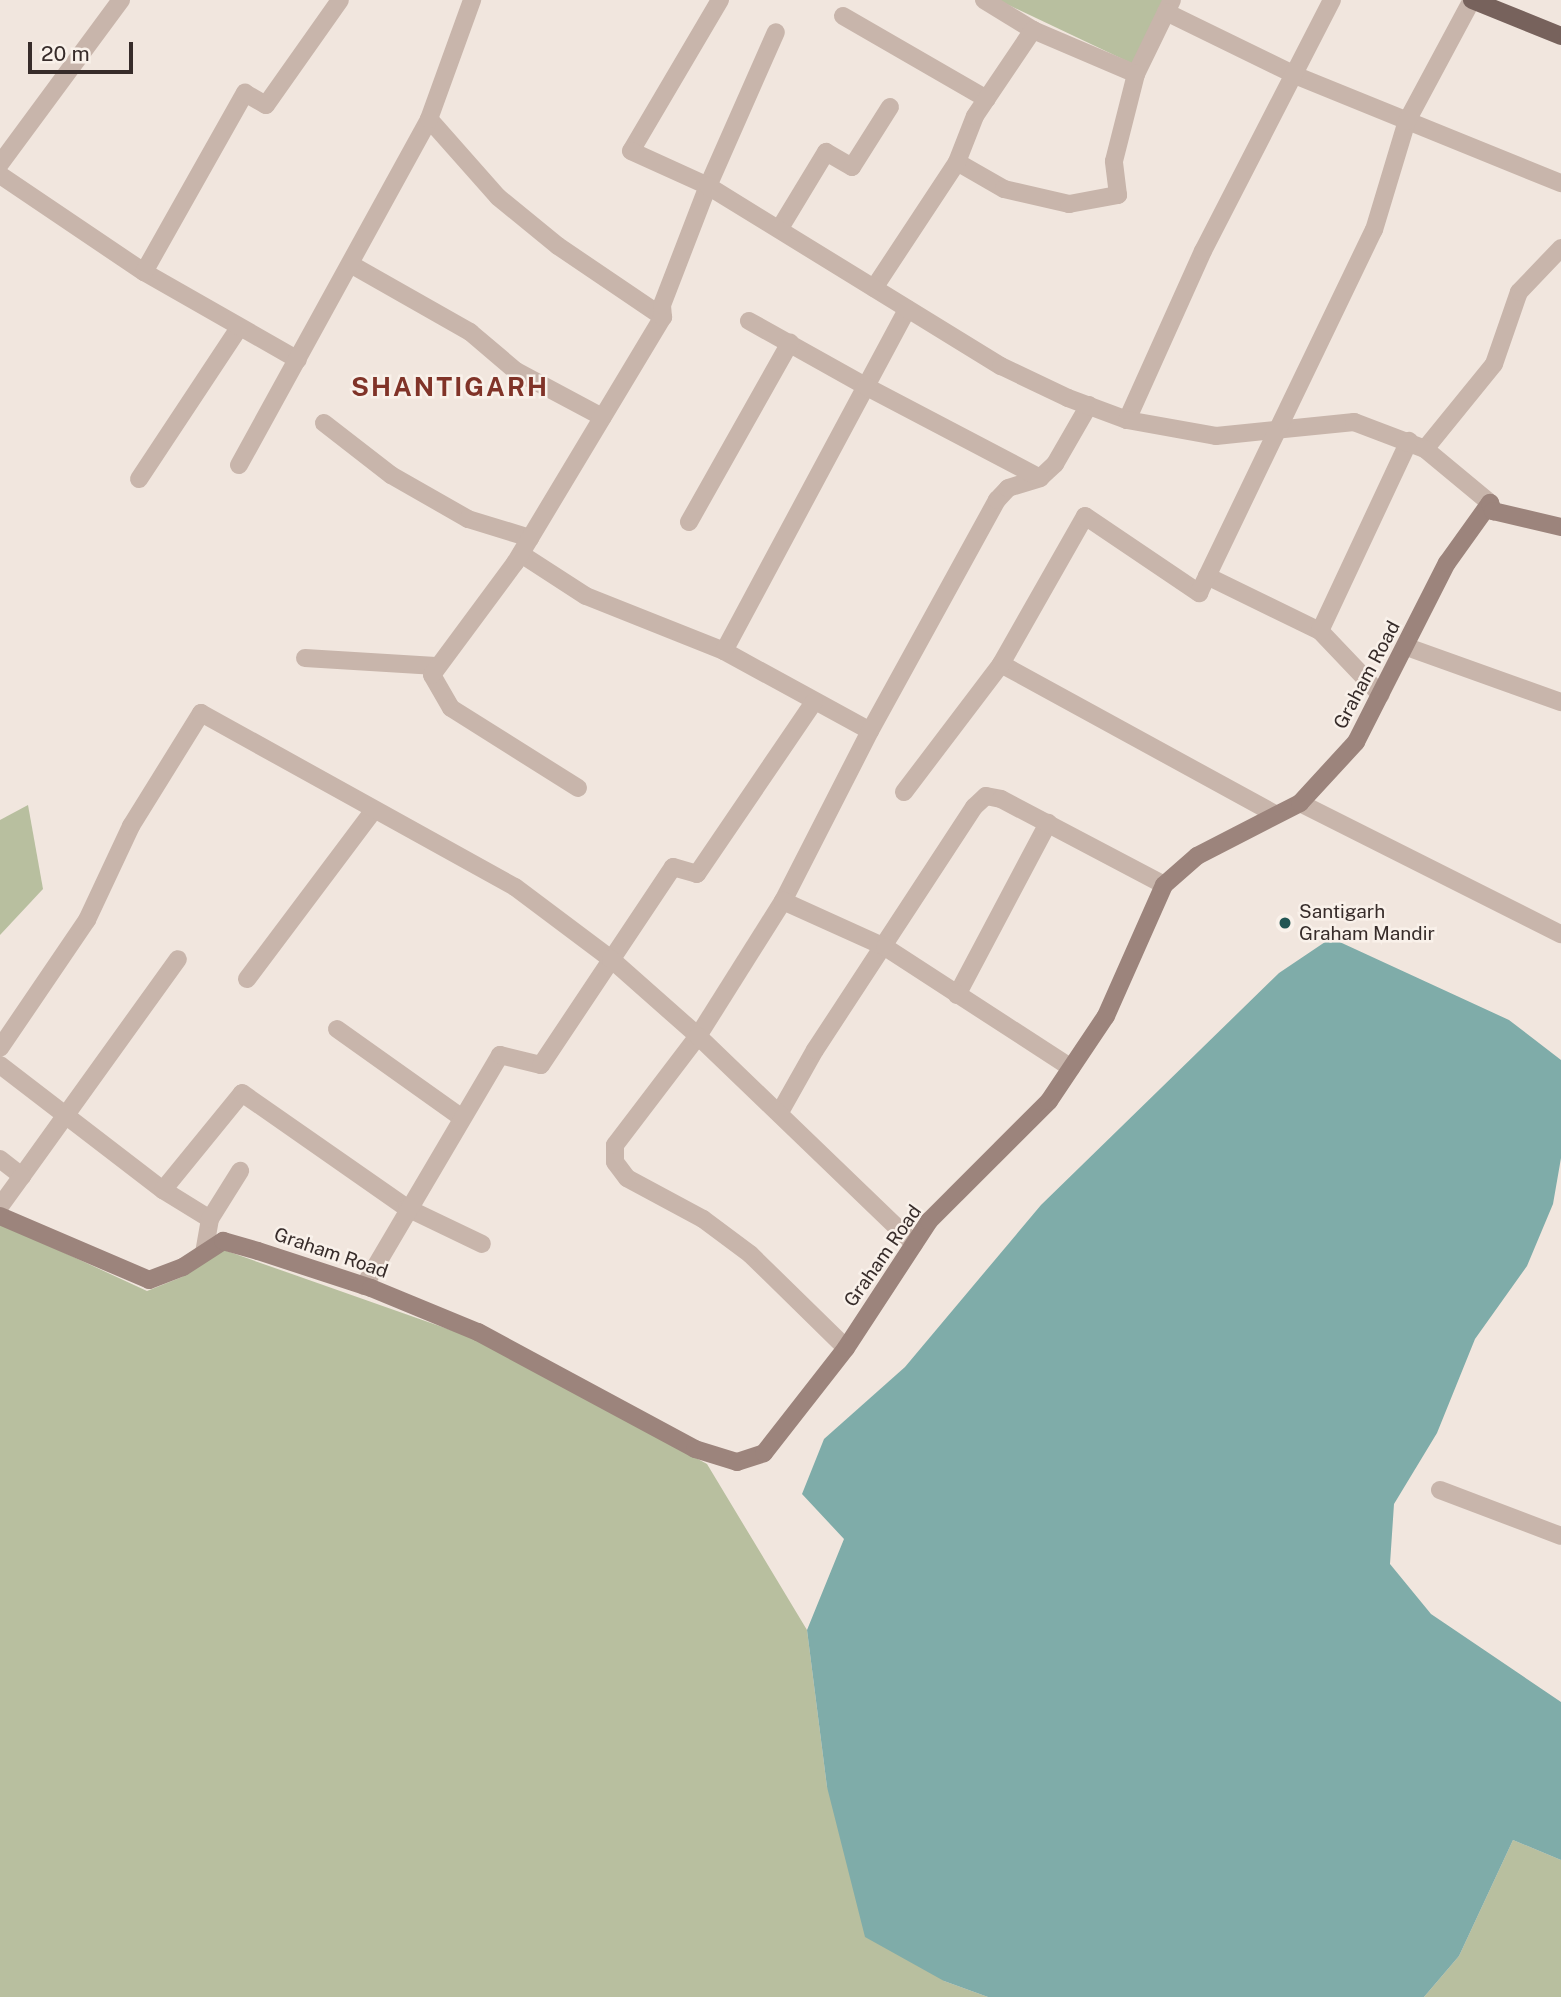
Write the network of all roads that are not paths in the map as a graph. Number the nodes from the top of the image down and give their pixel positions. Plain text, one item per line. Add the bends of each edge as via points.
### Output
1 (121, 0) edge
2 (340, 0) edge
3 (472, 0) edge
4 (720, 0) edge
5 (984, 0) edge
6 (1332, 0) edge
7 (1472, 0) edge
8 (1169, 6) edge
9 (844, 16) dead end
10 (1033, 30) junction
11 (776, 32) dead end
12 (1561, 36) edge
13 (1136, 74) junction
14 (1297, 76) junction
15 (987, 99) junction
16 (890, 107) dead end
17 (429, 119) junction
18 (1407, 121) junction
19 (7, 141) edge
20 (957, 162) junction
21 (0, 164) edge
22 (0, 175) edge
23 (1561, 183) edge
24 (708, 186) junction
25 (780, 228) junction
26 (1561, 248) edge
27 (352, 265) junction
28 (144, 272) junction
29 (874, 288) junction
30 (907, 309) junction
31 (663, 317) junction
32 (749, 321) dead end
33 (239, 328) junction
34 (790, 343) junction
35 (298, 360) junction
36 (867, 387) junction
37 (1089, 405) junction
38 (602, 417) junction
39 (1127, 420) junction
40 (324, 423) dead end
41 (1278, 431) junction
42 (1417, 445) junction
43 (239, 465) dead end
44 (1040, 478) junction
45 (139, 479) dead end
46 (1490, 503) junction
47 (689, 522) dead end
48 (1561, 527) edge
49 (525, 546) junction
50 (1207, 576) junction
51 (1320, 631) junction
52 (1407, 647) junction
53 (724, 651) junction
54 (305, 657) dead end
55 (1001, 664) junction
56 (434, 670) junction
57 (1381, 695) junction
58 (814, 702) junction
59 (1561, 702) edge
60 (870, 731) junction
61 (579, 788) dead end
62 (904, 792) dead end
63 (1300, 803) junction
64 (373, 811) junction
65 (1275, 814) junction
66 (1048, 823) junction
67 (1164, 885) junction
68 (783, 901) junction
69 (1561, 934) edge
70 (885, 947) junction
71 (178, 958) dead end
72 (611, 960) junction
73 (247, 979) dead end
74 (957, 995) junction
75 (337, 1029) dead end
76 (698, 1035) junction
77 (0, 1048) edge
78 (0, 1065) edge
79 (1070, 1068) junction
80 (780, 1112) junction
81 (66, 1116) junction
82 (461, 1117) junction
83 (0, 1159) edge
84 (240, 1171) dead end
85 (22, 1176) junction
86 (163, 1190) junction
87 (0, 1206) edge
88 (407, 1208) junction
89 (0, 1216) edge
90 (210, 1219) junction
91 (482, 1244) dead end
92 (914, 1244) junction
93 (204, 1253) junction
94 (364, 1286) junction
95 (846, 1348) junction
96 (1440, 1490) dead end
97 (1561, 1536) edge

1 - 19 street
2 - 28 street via 266,105 245,93
3 - 17 street
4 - 24 street via 631,151
5 - 10 street
6 - 14 street
7 - 12 main road
7 - 18 street
8 - 13 street
8 - 14 street
9 - 15 street
10 - 13 street
10 - 15 street
11 - 24 street
13 - 20 street via 1114,161 1118,195 1069,204 1004,189
14 - 18 street
14 - 39 street via 1203,251
15 - 20 street
16 - 25 street via 852,167 826,152
17 - 27 street
17 - 31 street via 498,197 558,246
18 - 23 street
18 - 41 street via 1374,230
19 - 21 street
20 - 29 street
22 - 28 street
24 - 25 street
24 - 31 street via 662,305
25 - 29 street
26 - 42 street via 1518,292 1494,364
27 - 35 street
27 - 38 street via 470,332 516,371
28 - 33 street
29 - 30 street
30 - 36 street
30 - 37 street via 1001,366
31 - 38 street
32 - 34 street
33 - 35 street
33 - 45 street
34 - 36 street
34 - 47 street
35 - 43 street
36 - 44 street
36 - 53 street
37 - 39 street
37 - 44 street via 1055,464
38 - 49 street
39 - 41 street via 1216,436
40 - 49 street via 391,475
41 - 42 street via 1354,422
41 - 50 street
42 - 46 street
42 - 51 street
44 - 60 street via 1009,488 997,500
46 - 48 street via 1493,511
46 - 52 street, Graham Road via 1447,563
49 - 53 street via 586,596
49 - 56 street
50 - 51 street
50 - 55 street via 1199,593 1085,516
51 - 57 street
52 - 57 street, Graham Road
52 - 59 street
53 - 58 street
54 - 56 street
55 - 62 street
55 - 65 street
56 - 61 street via 451,708
57 - 63 street, Graham Road via 1356,742
58 - 60 street
58 - 72 street via 698,874 673,867
60 - 68 street
63 - 65 street, Graham Road
63 - 69 street
64 - 72 street via 515,887
64 - 73 street
64 - 77 street via 201,713 131,825 87,920
65 - 67 street, Graham Road via 1197,856
66 - 67 street
66 - 70 street via 993,796 979,800
66 - 74 street
67 - 79 street, Graham Road via 1106,1016
68 - 70 street
68 - 76 street
70 - 74 street
70 - 80 street
71 - 81 street
72 - 76 street
72 - 82 street via 541,1065 500,1055
74 - 79 street
75 - 82 street
76 - 80 street
76 - 95 street via 615,1145 615,1162 628,1178 703,1219 750,1254
78 - 81 street
79 - 92 street, Graham Road via 1049,1101 984,1163
80 - 92 street
81 - 85 street
81 - 86 street
82 - 88 street
83 - 85 street
84 - 90 street
85 - 87 street
86 - 88 street via 242,1093
86 - 90 street
88 - 91 street
88 - 94 street
89 - 93 street, Graham Road via 149,1280
90 - 93 street
92 - 95 street, Graham Road
93 - 94 street, Graham Road via 223,1241
94 - 95 street, Graham Road via 478,1332 695,1449 737,1462 764,1453
96 - 97 street

